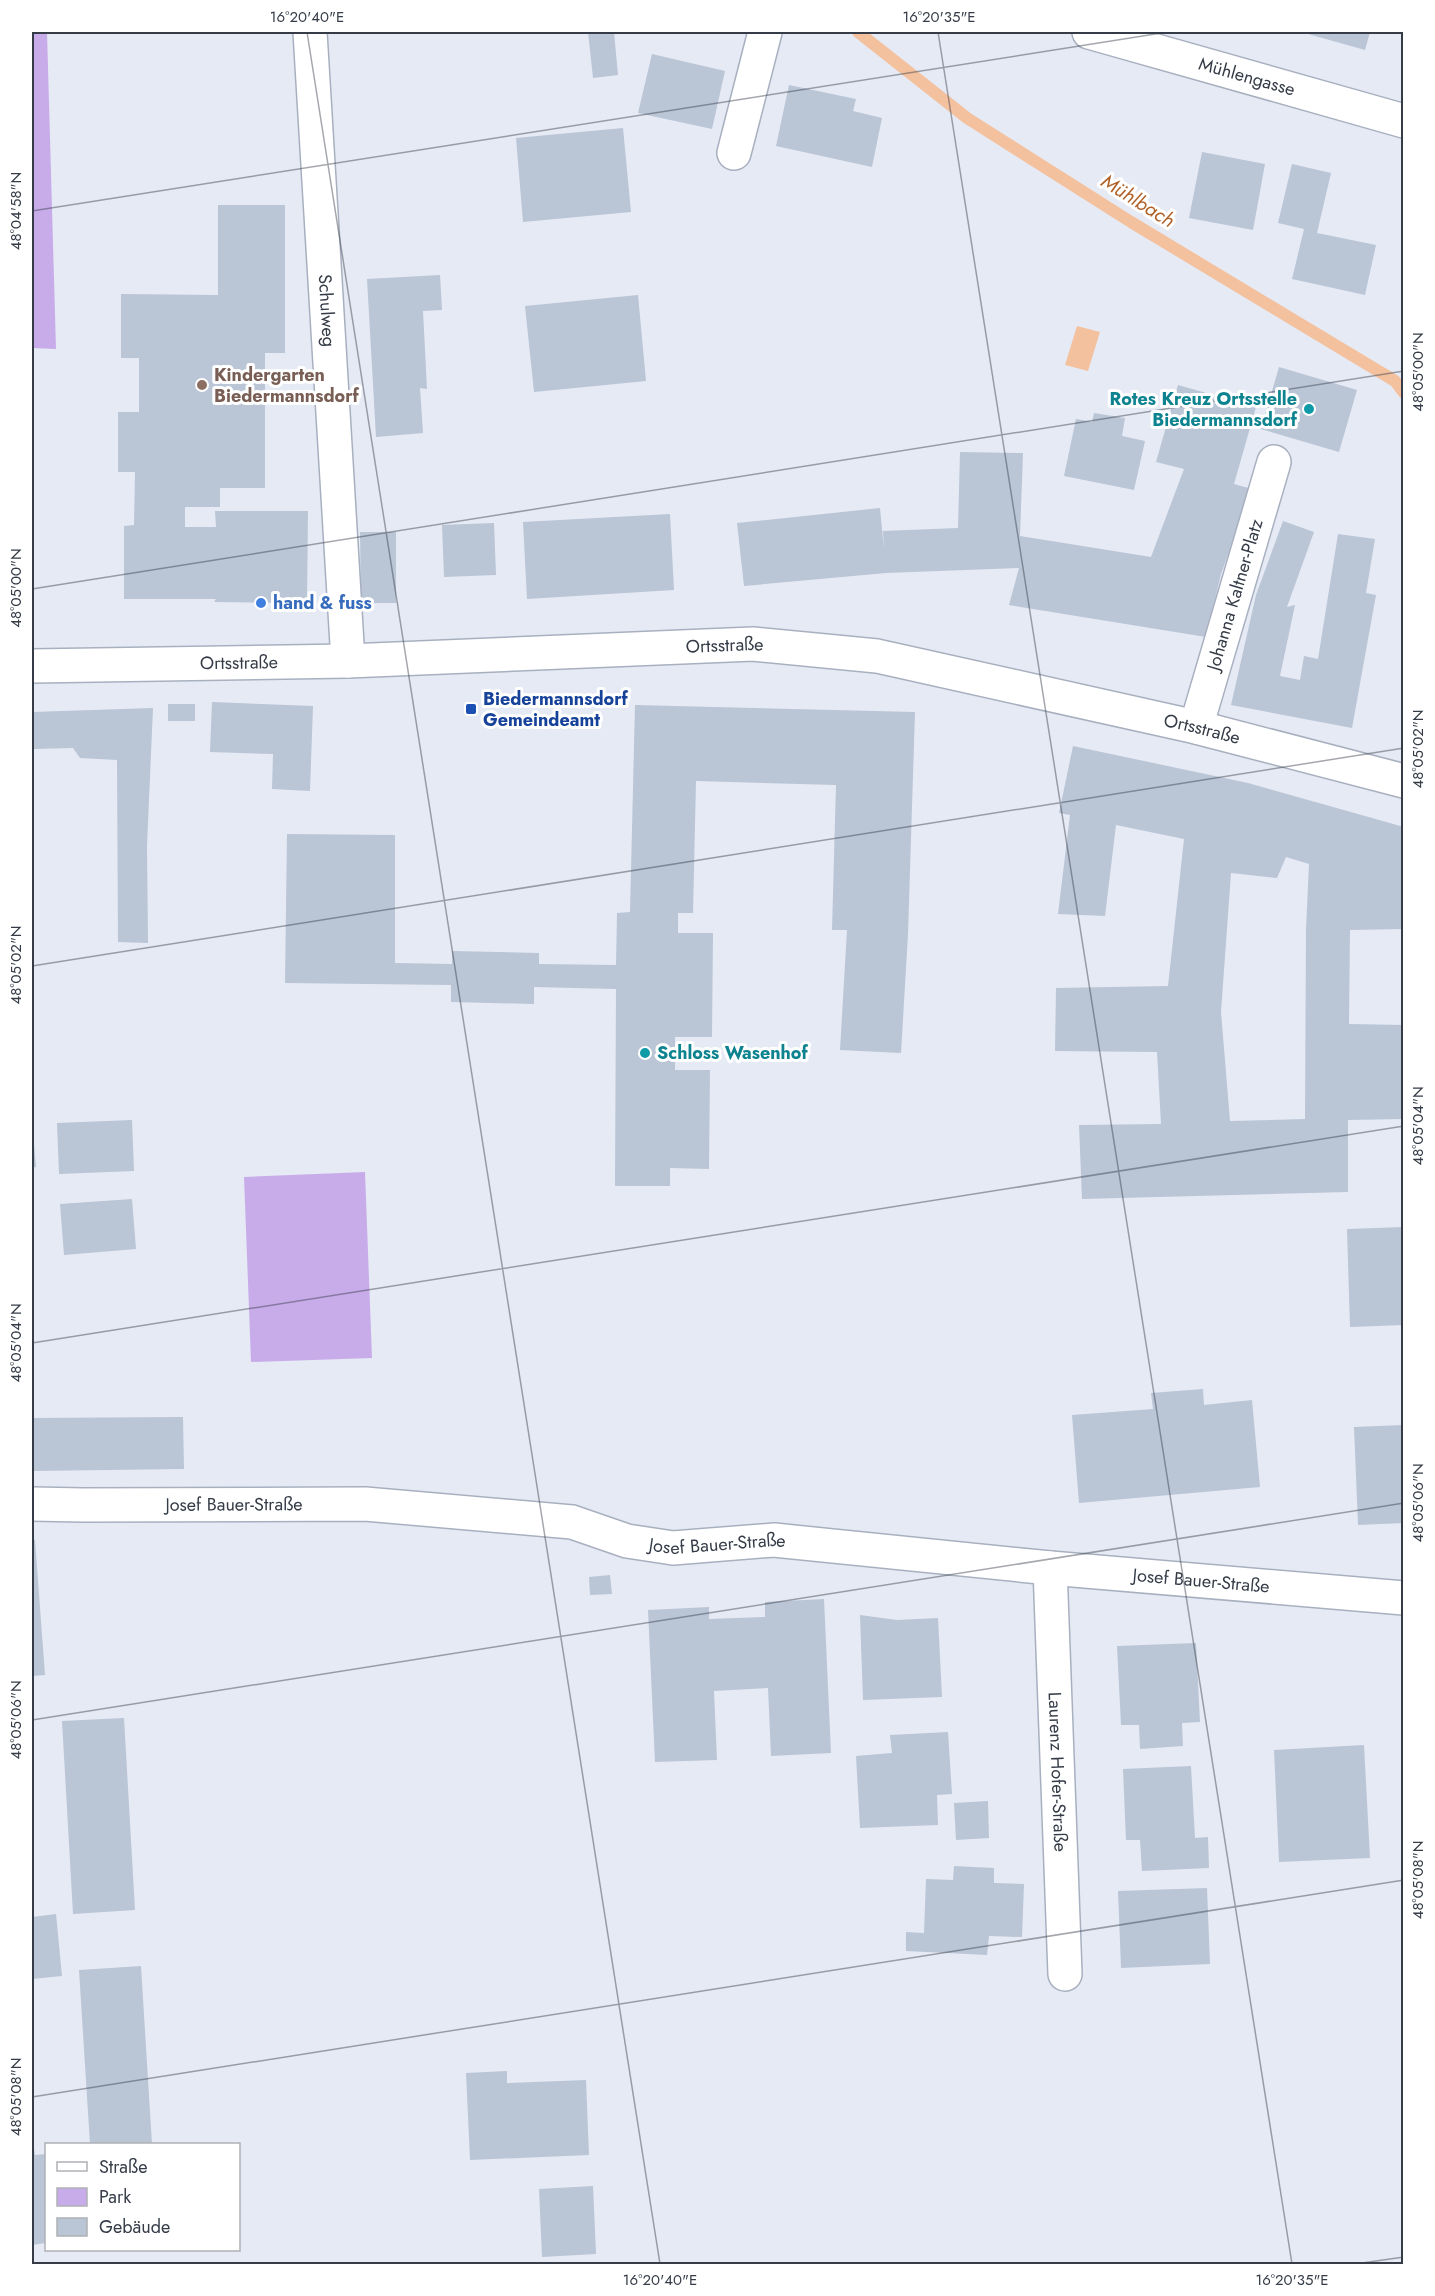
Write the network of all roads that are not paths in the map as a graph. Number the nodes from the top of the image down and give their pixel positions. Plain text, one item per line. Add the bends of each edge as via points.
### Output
1 (310, 32) edge
2 (765, 32) edge
3 (1089, 32) edge
4 (1404, 121) edge
5 (734, 153) dead end
6 (1274, 462) dead end
7 (348, 661) junction
8 (32, 666) edge
9 (1196, 727) junction
10 (1404, 782) edge
11 (32, 1503) edge
12 (1050, 1568) junction
13 (1404, 1598) edge
14 (1065, 1974) dead end

1 - 7 street, Schulweg
2 - 5 street
3 - 4 street, Mühlengasse
6 - 9 street, Johanna Kaltner-Platz
7 - 8 street, Ortsstraße
7 - 9 street, Ortsstraße via 753,644 877,656
9 - 10 street, Ortsstraße
11 - 12 street, Josef Bauer-Straße via 365,1504 572,1522 627,1541 673,1548 774,1540
12 - 13 street, Josef Bauer-Straße
12 - 14 street, Laurenz Hofer-Straße

